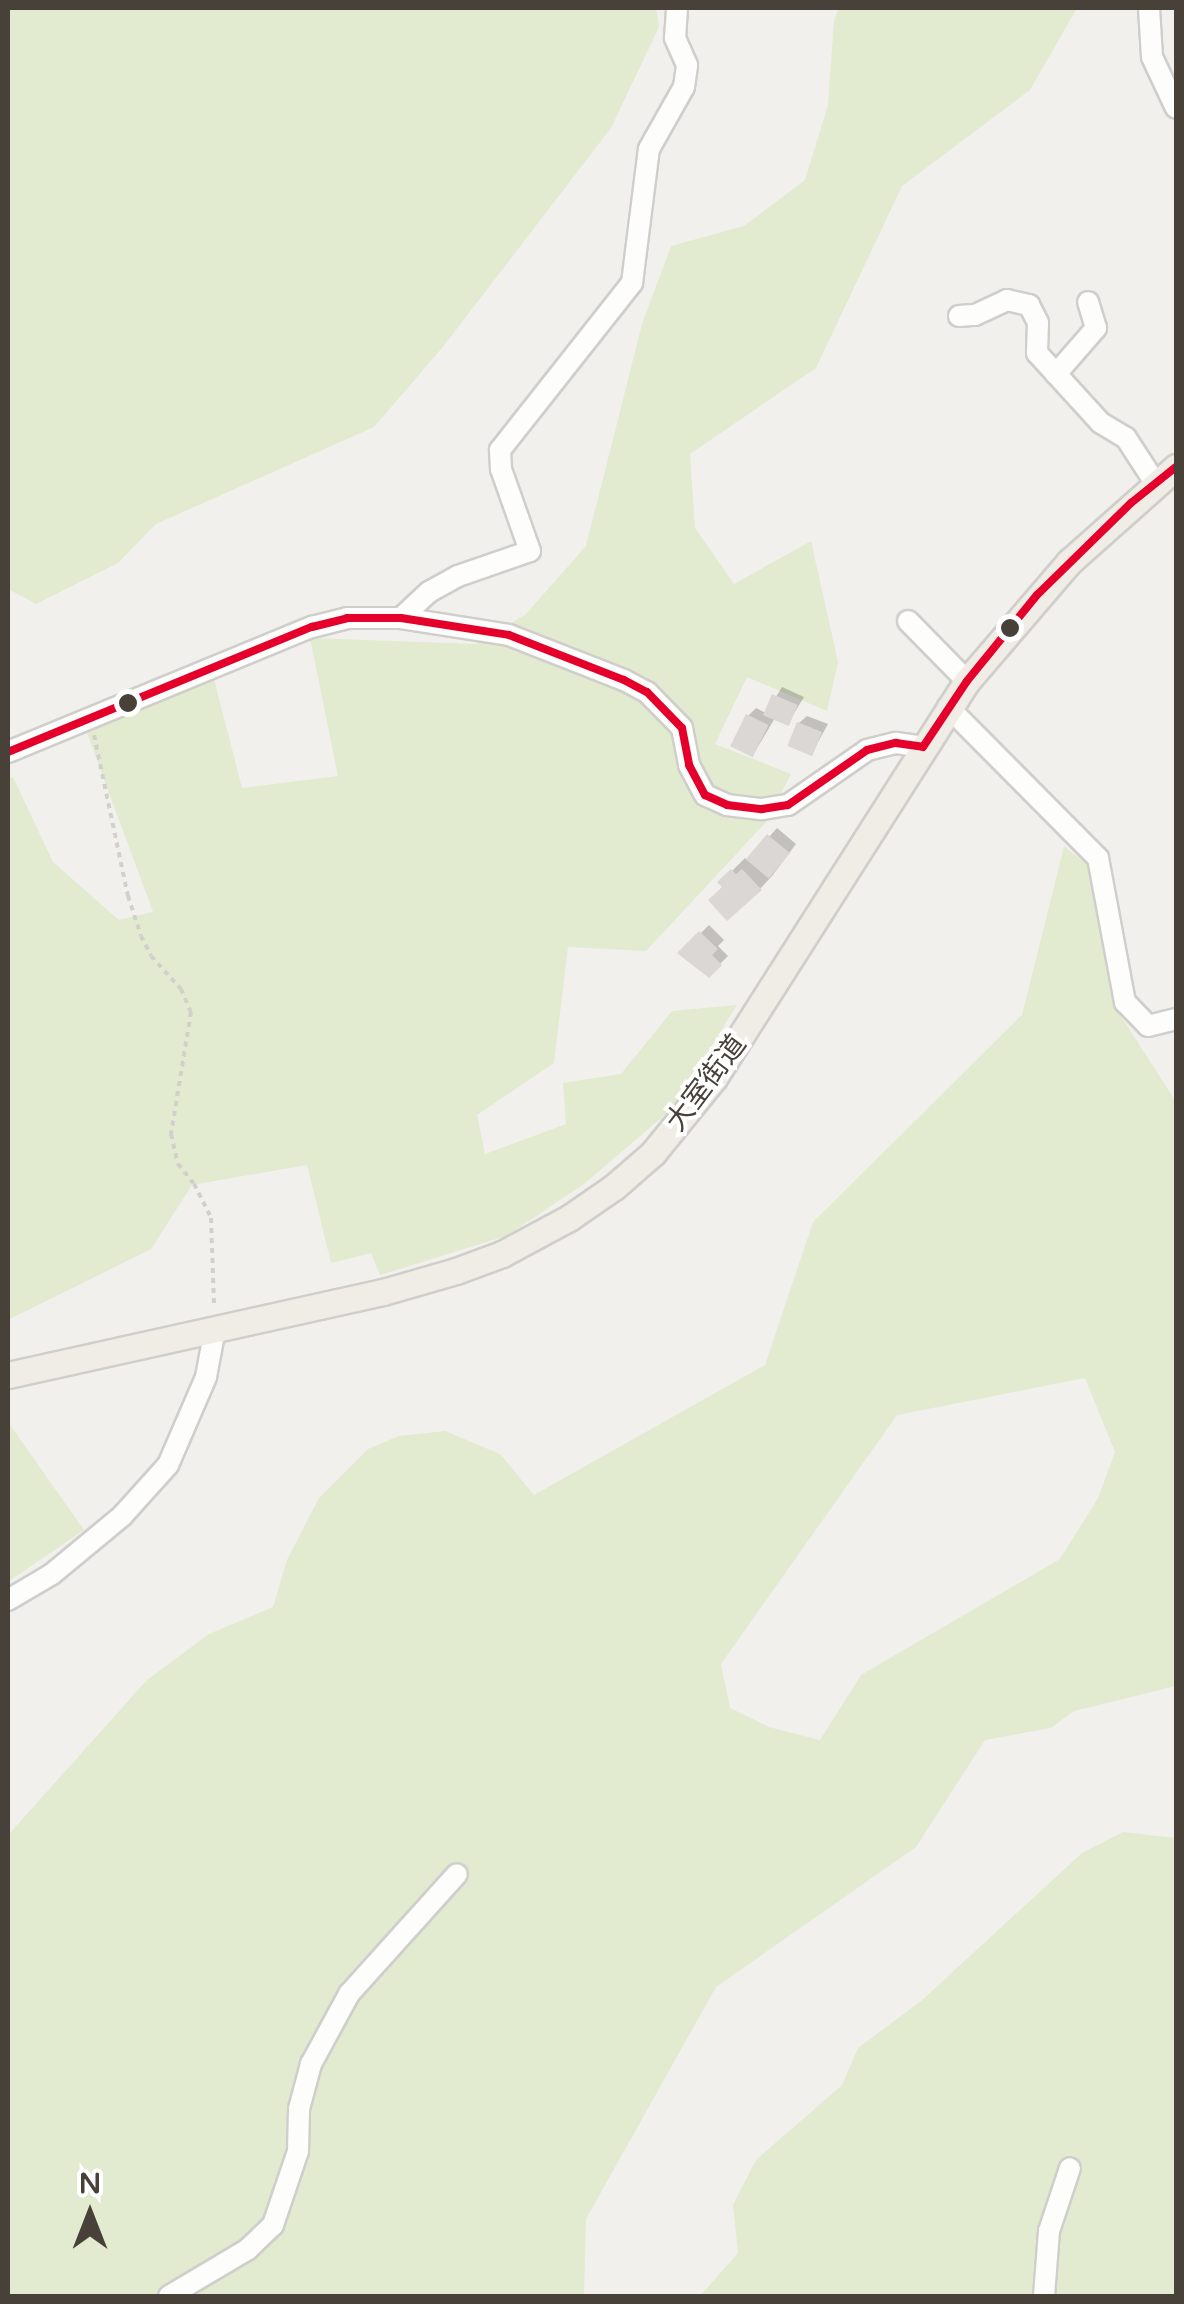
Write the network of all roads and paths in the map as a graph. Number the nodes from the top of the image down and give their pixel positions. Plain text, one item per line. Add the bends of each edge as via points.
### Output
1 (677, 8) edge
2 (1150, 8) edge
3 (1176, 108) edge
4 (1088, 302) dead end
5 (959, 316) dead end
6 (1056, 374) junction
7 (1166, 476) edge
8 (401, 618) junction
9 (908, 622) dead end
10 (966, 681) junction
11 (948, 707) junction
12 (90, 720) junction
13 (922, 747) junction
14 (8, 752) edge
15 (1176, 1019) edge
16 (215, 1329) junction
17 (8, 1376) edge
18 (8, 1600) edge
19 (456, 1874) dead end
20 (1070, 2168) dead end
21 (169, 2296) edge
22 (1044, 2296) edge

1 - 8 street via 684,87 648,149 632,283 500,450 530,552 458,576
2 - 3 street via 1152,56
4 - 6 street via 1096,328
5 - 6 street via 1007,300 1029,305 1038,324 1038,354
6 - 7 street
7 - 10 main road, 大室街道 via 1068,562
8 - 12 street via 347,618 312,627
8 - 13 street via 509,635 647,692 682,728 689,766 705,795 727,805 788,805 868,750 896,743
9 - 10 street
10 - 11 main road, 大室街道
11 - 13 main road, 大室街道
11 - 15 street via 1098,858 1125,1002 1148,1026
12 - 14 street
12 - 16 path via 141,936 191,1012 171,1134 178,1164 211,1218
13 - 16 main road, 大室街道 via 705,1090 614,1187 502,1254 383,1292
16 - 17 main road, 大室街道
16 - 18 street via 206,1377 168,1465 122,1516 52,1574
19 - 21 street via 349,1994 311,2064 299,2109 298,2151 272,2224 248,2249
20 - 22 street via 1050,2231

